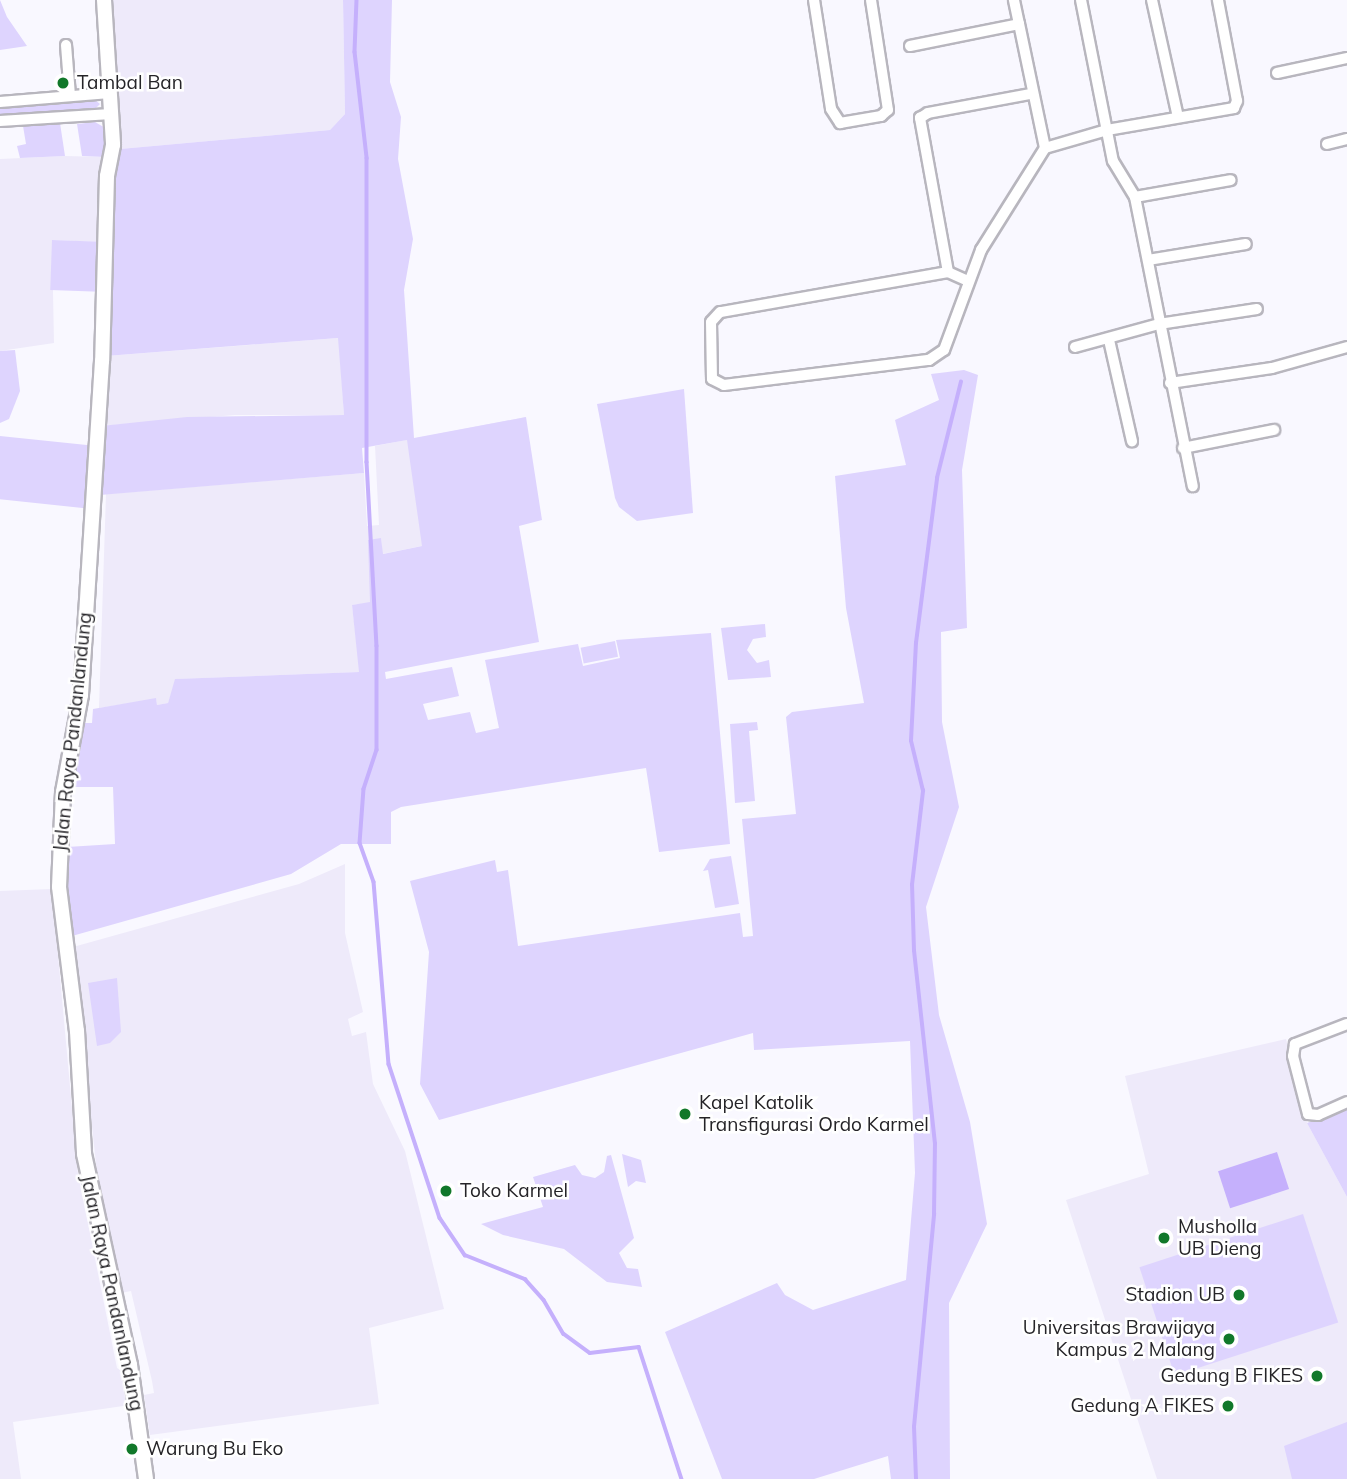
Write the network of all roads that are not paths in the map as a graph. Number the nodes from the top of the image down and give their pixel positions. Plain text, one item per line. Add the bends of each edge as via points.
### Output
1 (104, 0) edge
2 (814, 0) edge
3 (871, 0) edge
4 (1014, 0) edge
5 (1081, 0) edge
6 (1152, 0) edge
7 (1218, 0) edge
8 (1019, 24) junction
9 (65, 45) dead end
10 (910, 46) dead end
11 (1347, 58) edge
12 (1277, 73) dead end
13 (1031, 94) junction
14 (70, 96) junction
15 (0, 102) edge
16 (110, 104) junction
17 (1178, 117) junction
18 (0, 121) edge
19 (1107, 130) junction
20 (1347, 139) edge
21 (1327, 145) dead end
22 (1045, 148) junction
23 (1231, 180) dead end
24 (1135, 197) junction
25 (1246, 244) dead end
26 (1149, 260) junction
27 (948, 272) junction
28 (968, 281) junction
29 (1257, 309) dead end
30 (1159, 324) junction
31 (1109, 340) junction
32 (1075, 347) dead end
33 (1347, 347) edge
34 (1170, 383) junction
35 (1274, 430) dead end
36 (1132, 441) dead end
37 (1183, 448) junction
38 (1193, 486) dead end
39 (1347, 1024) edge
40 (1347, 1102) edge
41 (145, 1479) edge

1 - 16 street, Jalan Raya Pandanlandung
2 - 3 street via 831,109 840,123 881,116 888,110
4 - 8 street
5 - 19 street
6 - 17 street
7 - 17 street via 1237,104 1230,110
8 - 10 street
8 - 13 street
9 - 14 street
11 - 12 street
13 - 22 street
13 - 27 street via 920,118
14 - 15 street
14 - 16 street
16 - 18 street
16 - 41 street, Jalan Raya Pandanlandung via 86,632 78,717 63,792 59,887 77,1031 84,1154 130,1365
17 - 19 street
19 - 22 street
19 - 24 street via 1113,161
20 - 21 street
22 - 28 street via 991,230
23 - 24 street
24 - 26 street
25 - 26 street
26 - 30 street
27 - 28 street
27 - 28 street via 716,314 711,322 712,379 724,386 929,360 949,343
29 - 30 street
30 - 31 street
30 - 34 street
31 - 32 street
31 - 36 street
33 - 34 street via 1272,368
34 - 37 street
35 - 37 street
37 - 38 street
39 - 40 street via 1295,1044 1293,1056 1308,1114 1318,1115

